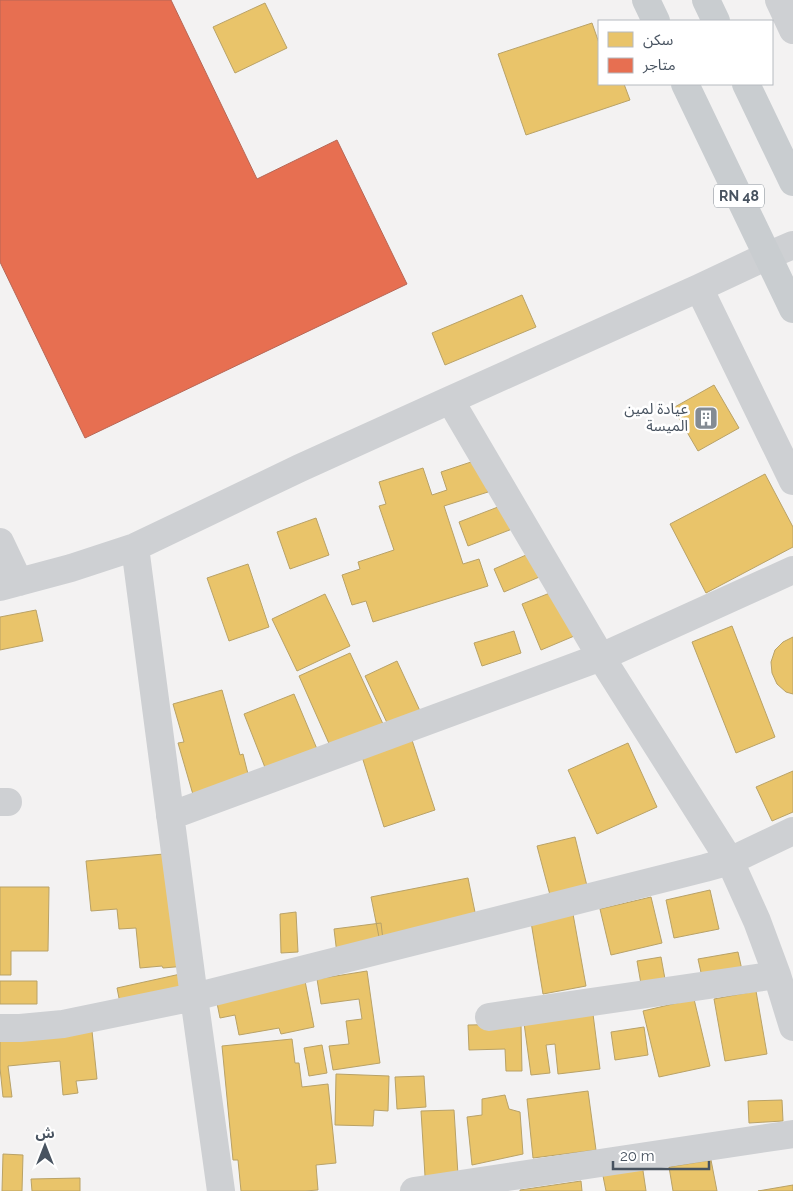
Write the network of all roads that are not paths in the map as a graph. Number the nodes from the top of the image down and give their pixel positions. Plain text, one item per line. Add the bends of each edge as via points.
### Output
1 (646, 0) edge
2 (706, 0) edge
3 (779, 0) edge
4 (656, 20) edge
5 (716, 20) edge
6 (793, 30) edge
7 (685, 85) edge
8 (746, 85) edge
9 (791, 174) edge
10 (793, 245) edge
11 (767, 256) junction
12 (699, 288) junction
13 (793, 309) edge
14 (450, 400) junction
15 (793, 481) edge
16 (0, 542) edge
17 (136, 547) junction
18 (793, 570) edge
19 (10, 584) edge
20 (601, 657) junction
21 (170, 816) junction
22 (793, 831) edge
23 (730, 861) junction
24 (777, 975) junction
25 (194, 997) junction
26 (489, 1017) dead end
27 (793, 1027) edge
28 (0, 1028) edge
29 (793, 1134) edge
30 (498, 1185) edge
31 (221, 1191) edge
32 (414, 1191) edge

1 - 4 main road
2 - 5 main road
3 - 6 street
7 - 11 main road, RN 48
8 - 9 main road
10 - 11 street
11 - 12 street
11 - 13 main road, RN 48
12 - 14 street
12 - 15 street
14 - 17 street
14 - 20 street
16 - 19 street
17 - 19 street
17 - 21 street
18 - 20 street
20 - 21 street
20 - 23 street
21 - 25 street
22 - 23 street
23 - 24 street
23 - 25 street
24 - 26 street
24 - 27 street
25 - 28 street via 63,1024
25 - 31 street
29 - 30 street
30 - 32 street

